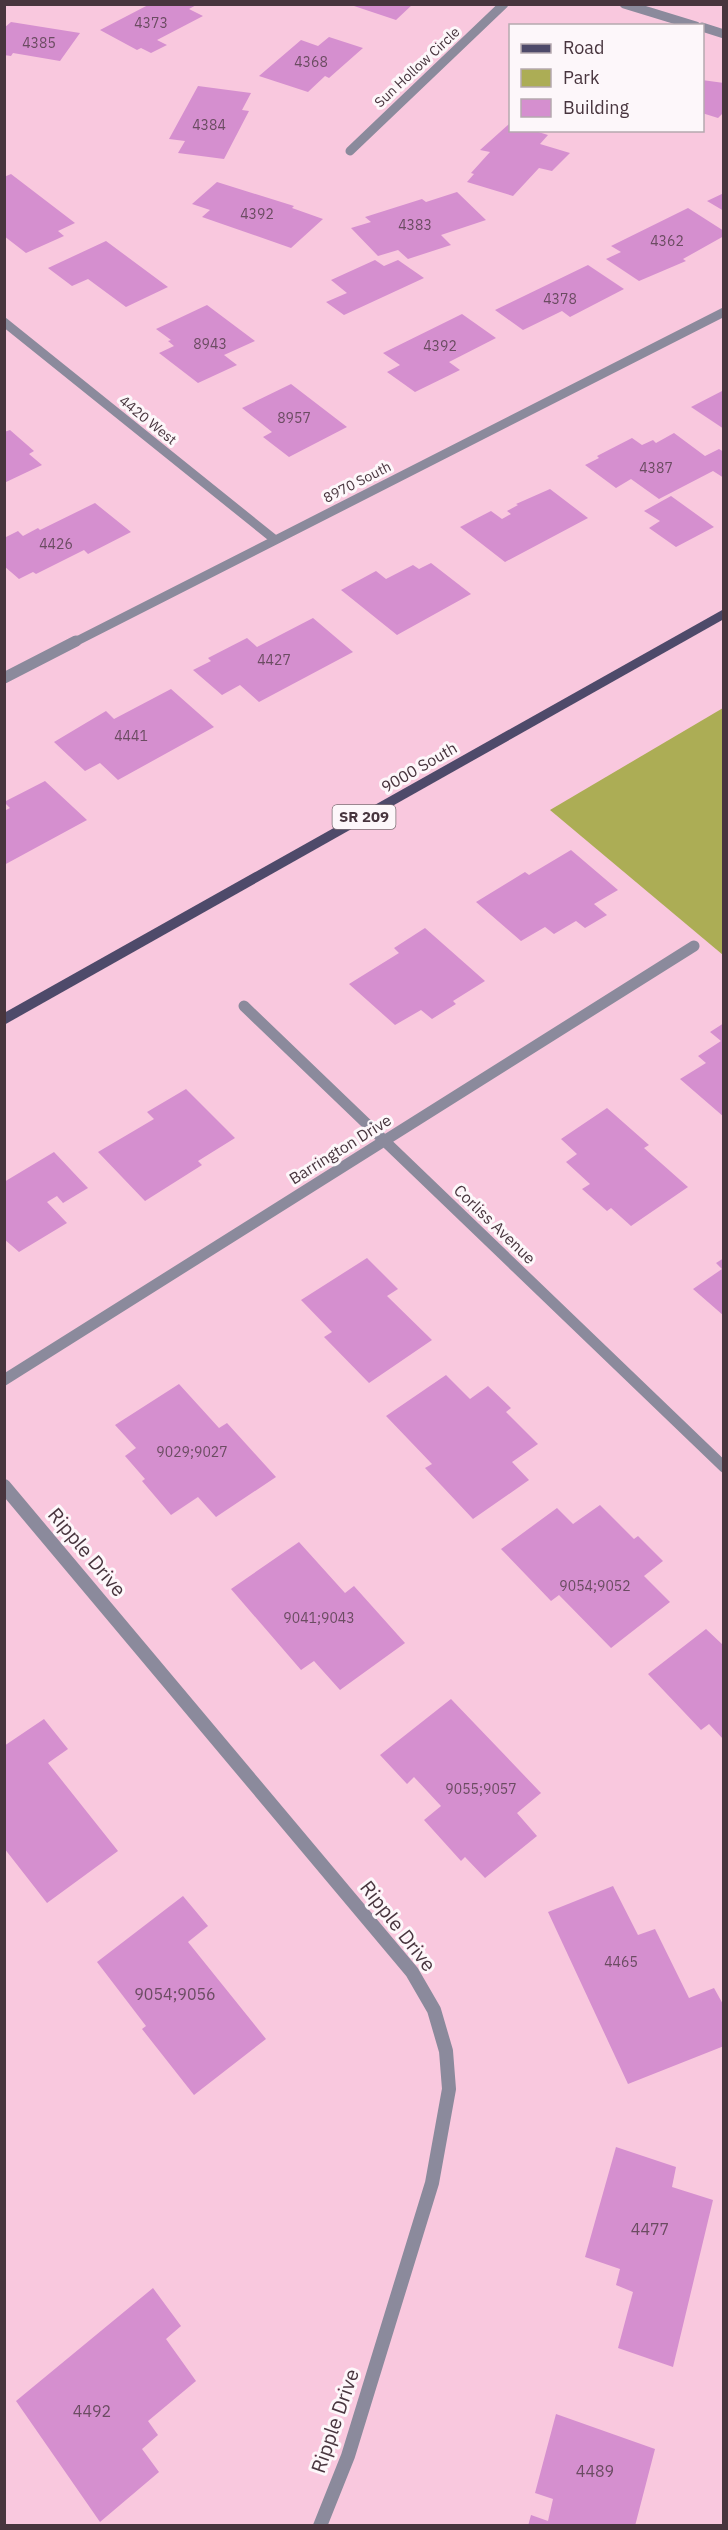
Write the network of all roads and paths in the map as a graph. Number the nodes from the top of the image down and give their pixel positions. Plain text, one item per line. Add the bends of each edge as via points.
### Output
1 (504, 4) edge
2 (624, 4) edge
3 (689, 24) edge
4 (704, 28) edge
5 (723, 34) edge
6 (350, 151) dead end
7 (723, 312) edge
8 (4, 322) edge
9 (274, 539) junction
10 (723, 613) edge
11 (4, 678) edge
12 (694, 946) dead end
13 (244, 1006) dead end
14 (4, 1020) edge
15 (384, 1140) junction
16 (4, 1380) edge
17 (723, 1467) edge
18 (4, 1486) edge
19 (320, 2526) edge

1 - 6 street, Sun Hollow Circle
2 - 3 street
4 - 5 street
7 - 9 street, 8970 South
8 - 9 street, 4420 West
9 - 11 street, 8970 South
10 - 14 main road, 9000 South / SR 209
12 - 15 street, Barrington Drive
13 - 15 street, Corliss Avenue
15 - 16 street, Barrington Drive
15 - 17 street, Corliss Avenue
18 - 19 street, Ripple Drive via 412,1972 434,2010 447,2051 449,2089 432,2183 348,2456

